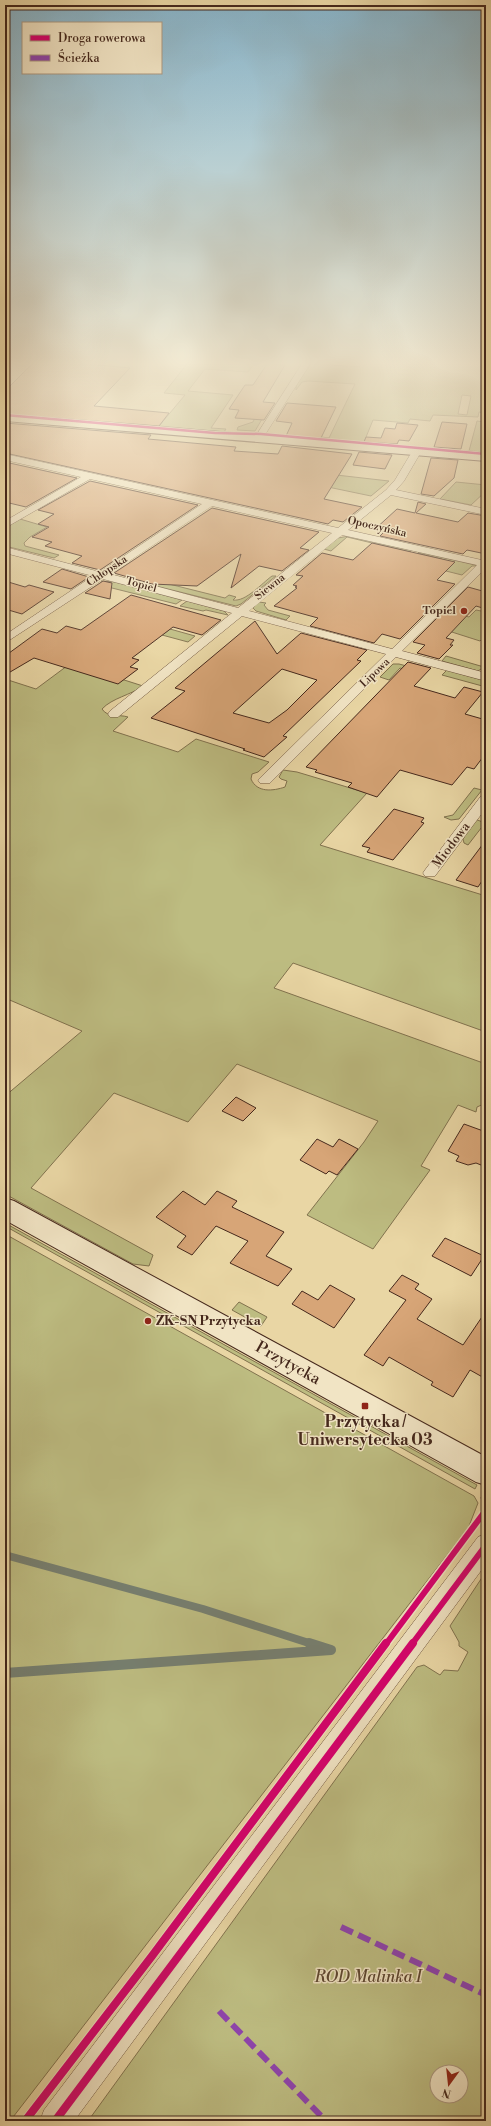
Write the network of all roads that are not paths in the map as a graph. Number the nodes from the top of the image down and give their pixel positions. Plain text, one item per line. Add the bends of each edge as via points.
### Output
1 (34, 463) edge
2 (409, 463) edge
3 (90, 475) junction
4 (389, 492) junction
5 (210, 502) junction
6 (486, 512) edge
7 (5, 525) edge
8 (341, 532) junction
9 (5, 550) edge
10 (485, 564) edge
11 (101, 575) junction
12 (241, 612) junction
13 (5, 640) edge
14 (395, 653) junction
15 (486, 677) edge
16 (114, 714) dead end
17 (265, 780) dead end
18 (486, 799) edge
19 (430, 873) dead end
20 (5, 1208) edge
21 (484, 1484) edge
22 (486, 1545) edge
23 (55, 2121) edge

1 - 3 street, Opoczyńska
2 - 4 street, Siewna
3 - 5 street, Opoczyńska
3 - 7 street
4 - 6 street
4 - 8 street, Siewna
5 - 8 street, Opoczyńska
5 - 11 street, Chłopska
8 - 10 street, Opoczyńska
8 - 12 street, Siewna
9 - 11 street, Topiel
10 - 14 street, Lipowa
11 - 12 street, Topiel
11 - 13 street, Chłopska
12 - 14 street, Topiel
12 - 16 street, Siewna
14 - 15 street, Topiel
14 - 17 street, Lipowa
18 - 19 street, Miodowa
20 - 21 street, Przytycka
22 - 23 street

